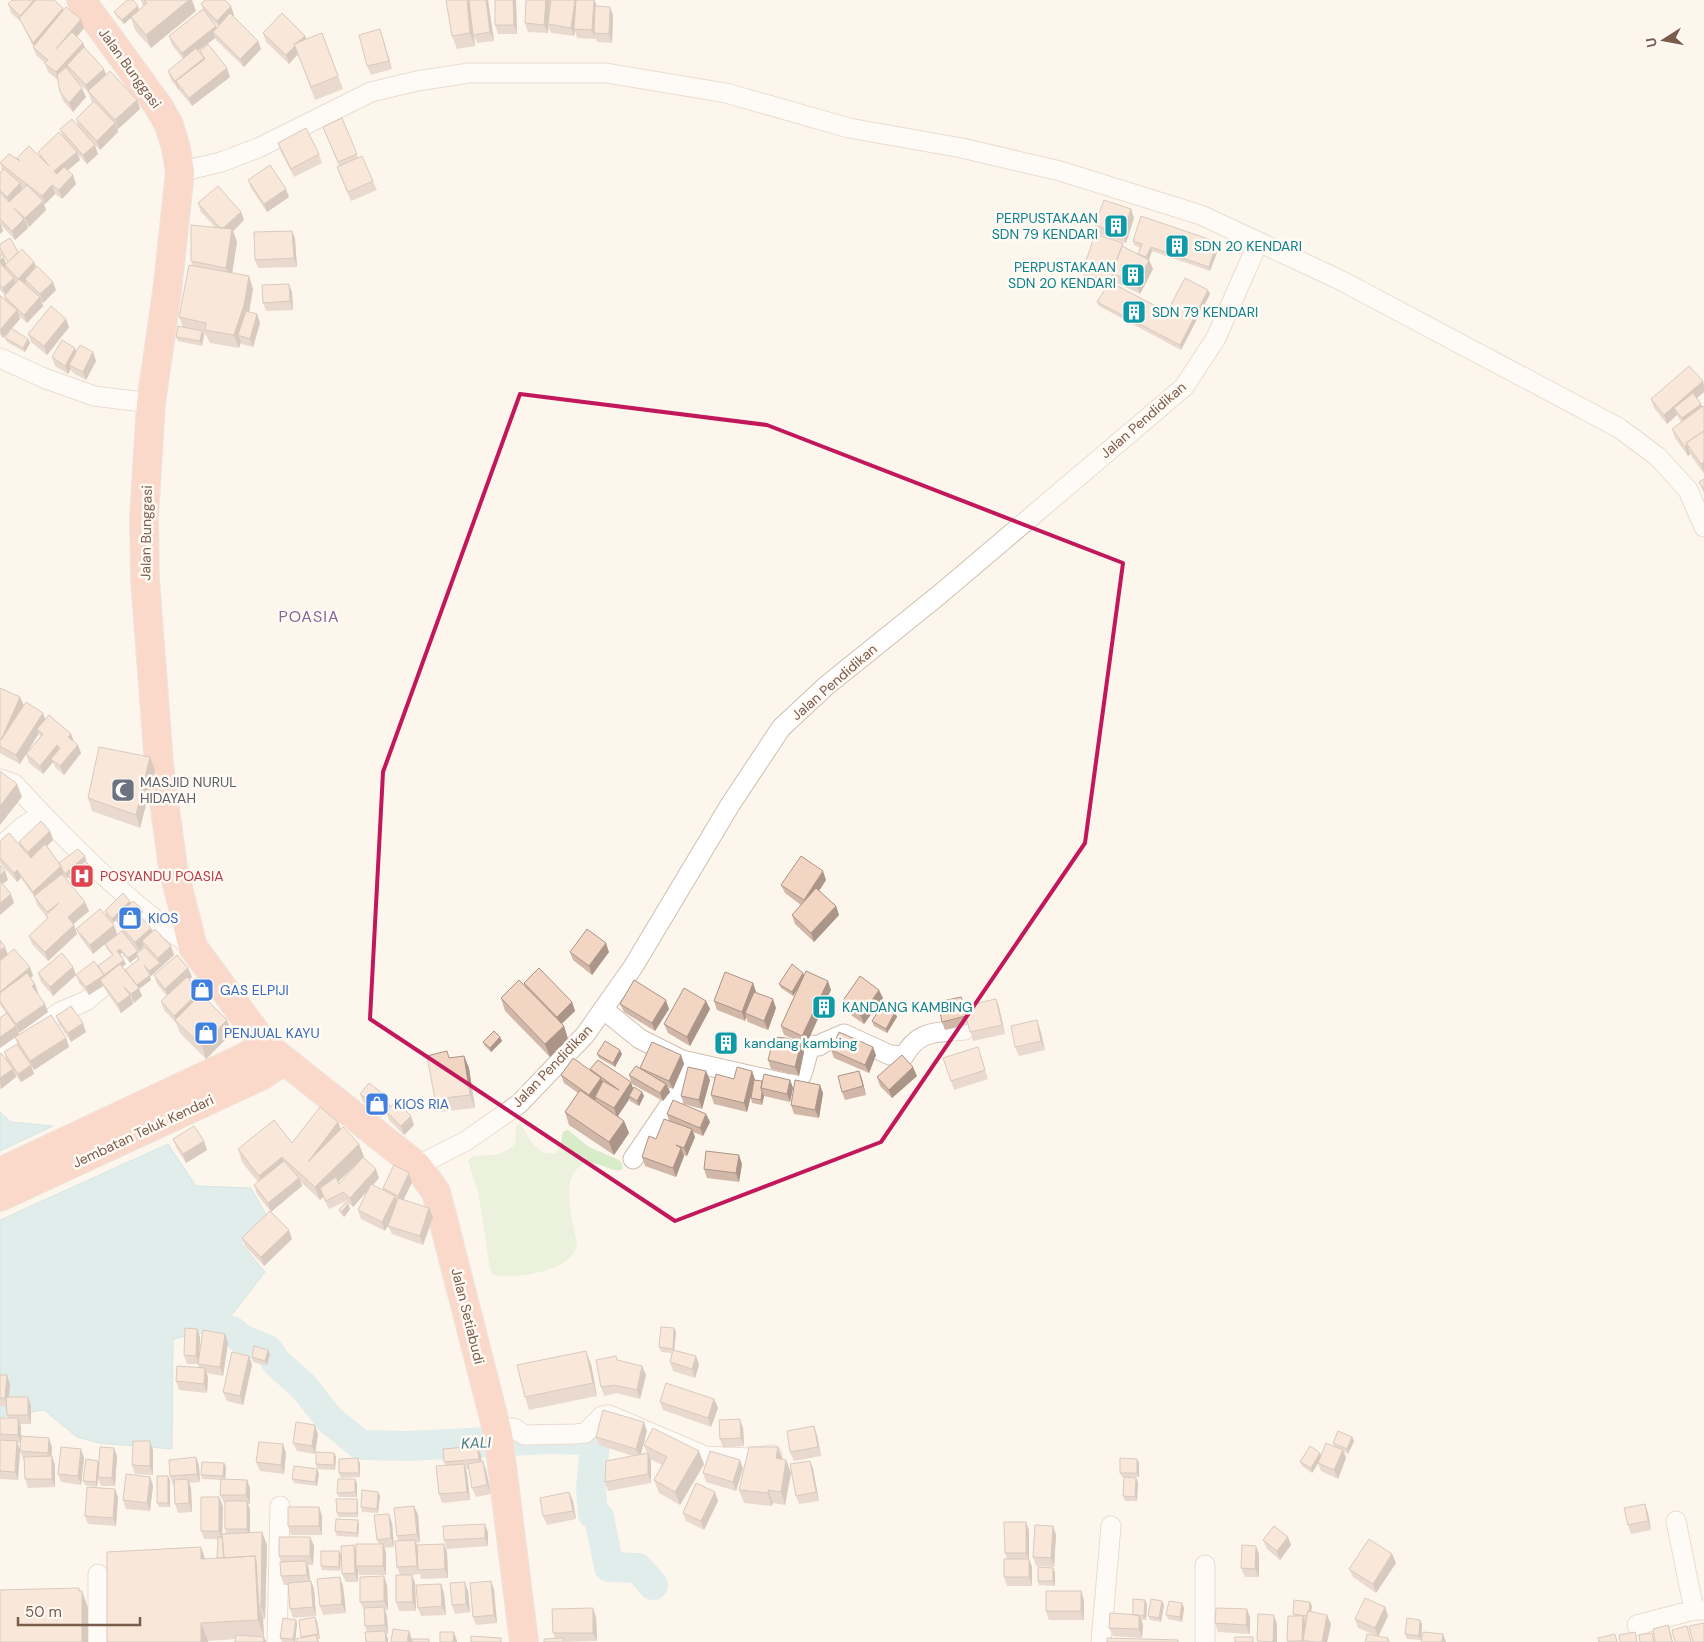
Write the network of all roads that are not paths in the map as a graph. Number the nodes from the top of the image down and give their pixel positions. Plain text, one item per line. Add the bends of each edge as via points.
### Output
1 (81, 0) edge
2 (180, 172) junction
3 (1258, 242) junction
4 (0, 358) edge
5 (151, 403) junction
6 (1704, 527) edge
7 (0, 779) edge
8 (42, 814) junction
9 (0, 847) edge
10 (164, 928) junction
11 (194, 947) junction
12 (603, 1009) junction
13 (965, 1030) edge
14 (274, 1053) junction
15 (0, 1054) edge
16 (692, 1064) junction
17 (164, 1108) junction
18 (633, 1159) dead end
19 (417, 1166) junction
20 (0, 1172) edge
21 (0, 1197) edge
22 (498, 1436) junction
23 (780, 1455) edge
24 (280, 1506) dead end
25 (1676, 1521) dead end
26 (1111, 1526) dead end
27 (1205, 1565) dead end
28 (98, 1574) dead end
29 (1699, 1610) edge
30 (1637, 1625) dead end
31 (98, 1642) edge
32 (277, 1642) edge
33 (524, 1642) edge
34 (1101, 1642) edge
35 (1204, 1642) edge

1 - 2 highway, Jalan Bunggasi via 159,107 169,125
2 - 3 street via 258,148 371,92 417,81 469,73 606,73 726,93 850,128 962,148 1060,171 1201,214
2 - 5 highway, Jalan Bunggasi
3 - 6 street via 1406,314 1618,428 1658,457 1688,490
3 - 12 street, Jalan Pendidikan via 1216,338 1184,387 939,595 826,686 781,728 730,805 638,959
4 - 5 street via 94,396
5 - 11 highway, Jalan Bunggasi via 144,526 151,672 173,868
7 - 8 street via 14,784
8 - 9 street
8 - 10 street via 97,869
10 - 11 street
10 - 15 street via 142,954 86,1001 60,1012
11 - 14 highway, Jalan Bunggasi
12 - 16 street via 654,1048
12 - 19 street, Jalan Pendidikan via 586,1035 519,1104 466,1141
13 - 16 street via 920,1036 904,1056 890,1055 844,1034 819,1046 811,1045 798,1083 793,1085
14 - 17 highway, Jembatan Teluk Kendari via 245,1057
14 - 19 highway, Jalan Setiabudi
16 - 18 street via 686,1081
17 - 20 highway, Jembatan Teluk Kendari
17 - 21 highway, Jembatan Teluk Kendari
19 - 22 highway, Jalan Setiabudi via 436,1192 443,1214
22 - 23 street via 514,1428 524,1435 585,1433 602,1416 609,1416 705,1456 749,1458
22 - 33 highway, Jalan Setiabudi
24 - 32 street
25 - 29 street
26 - 34 street
27 - 35 street
28 - 31 street
29 - 30 street

